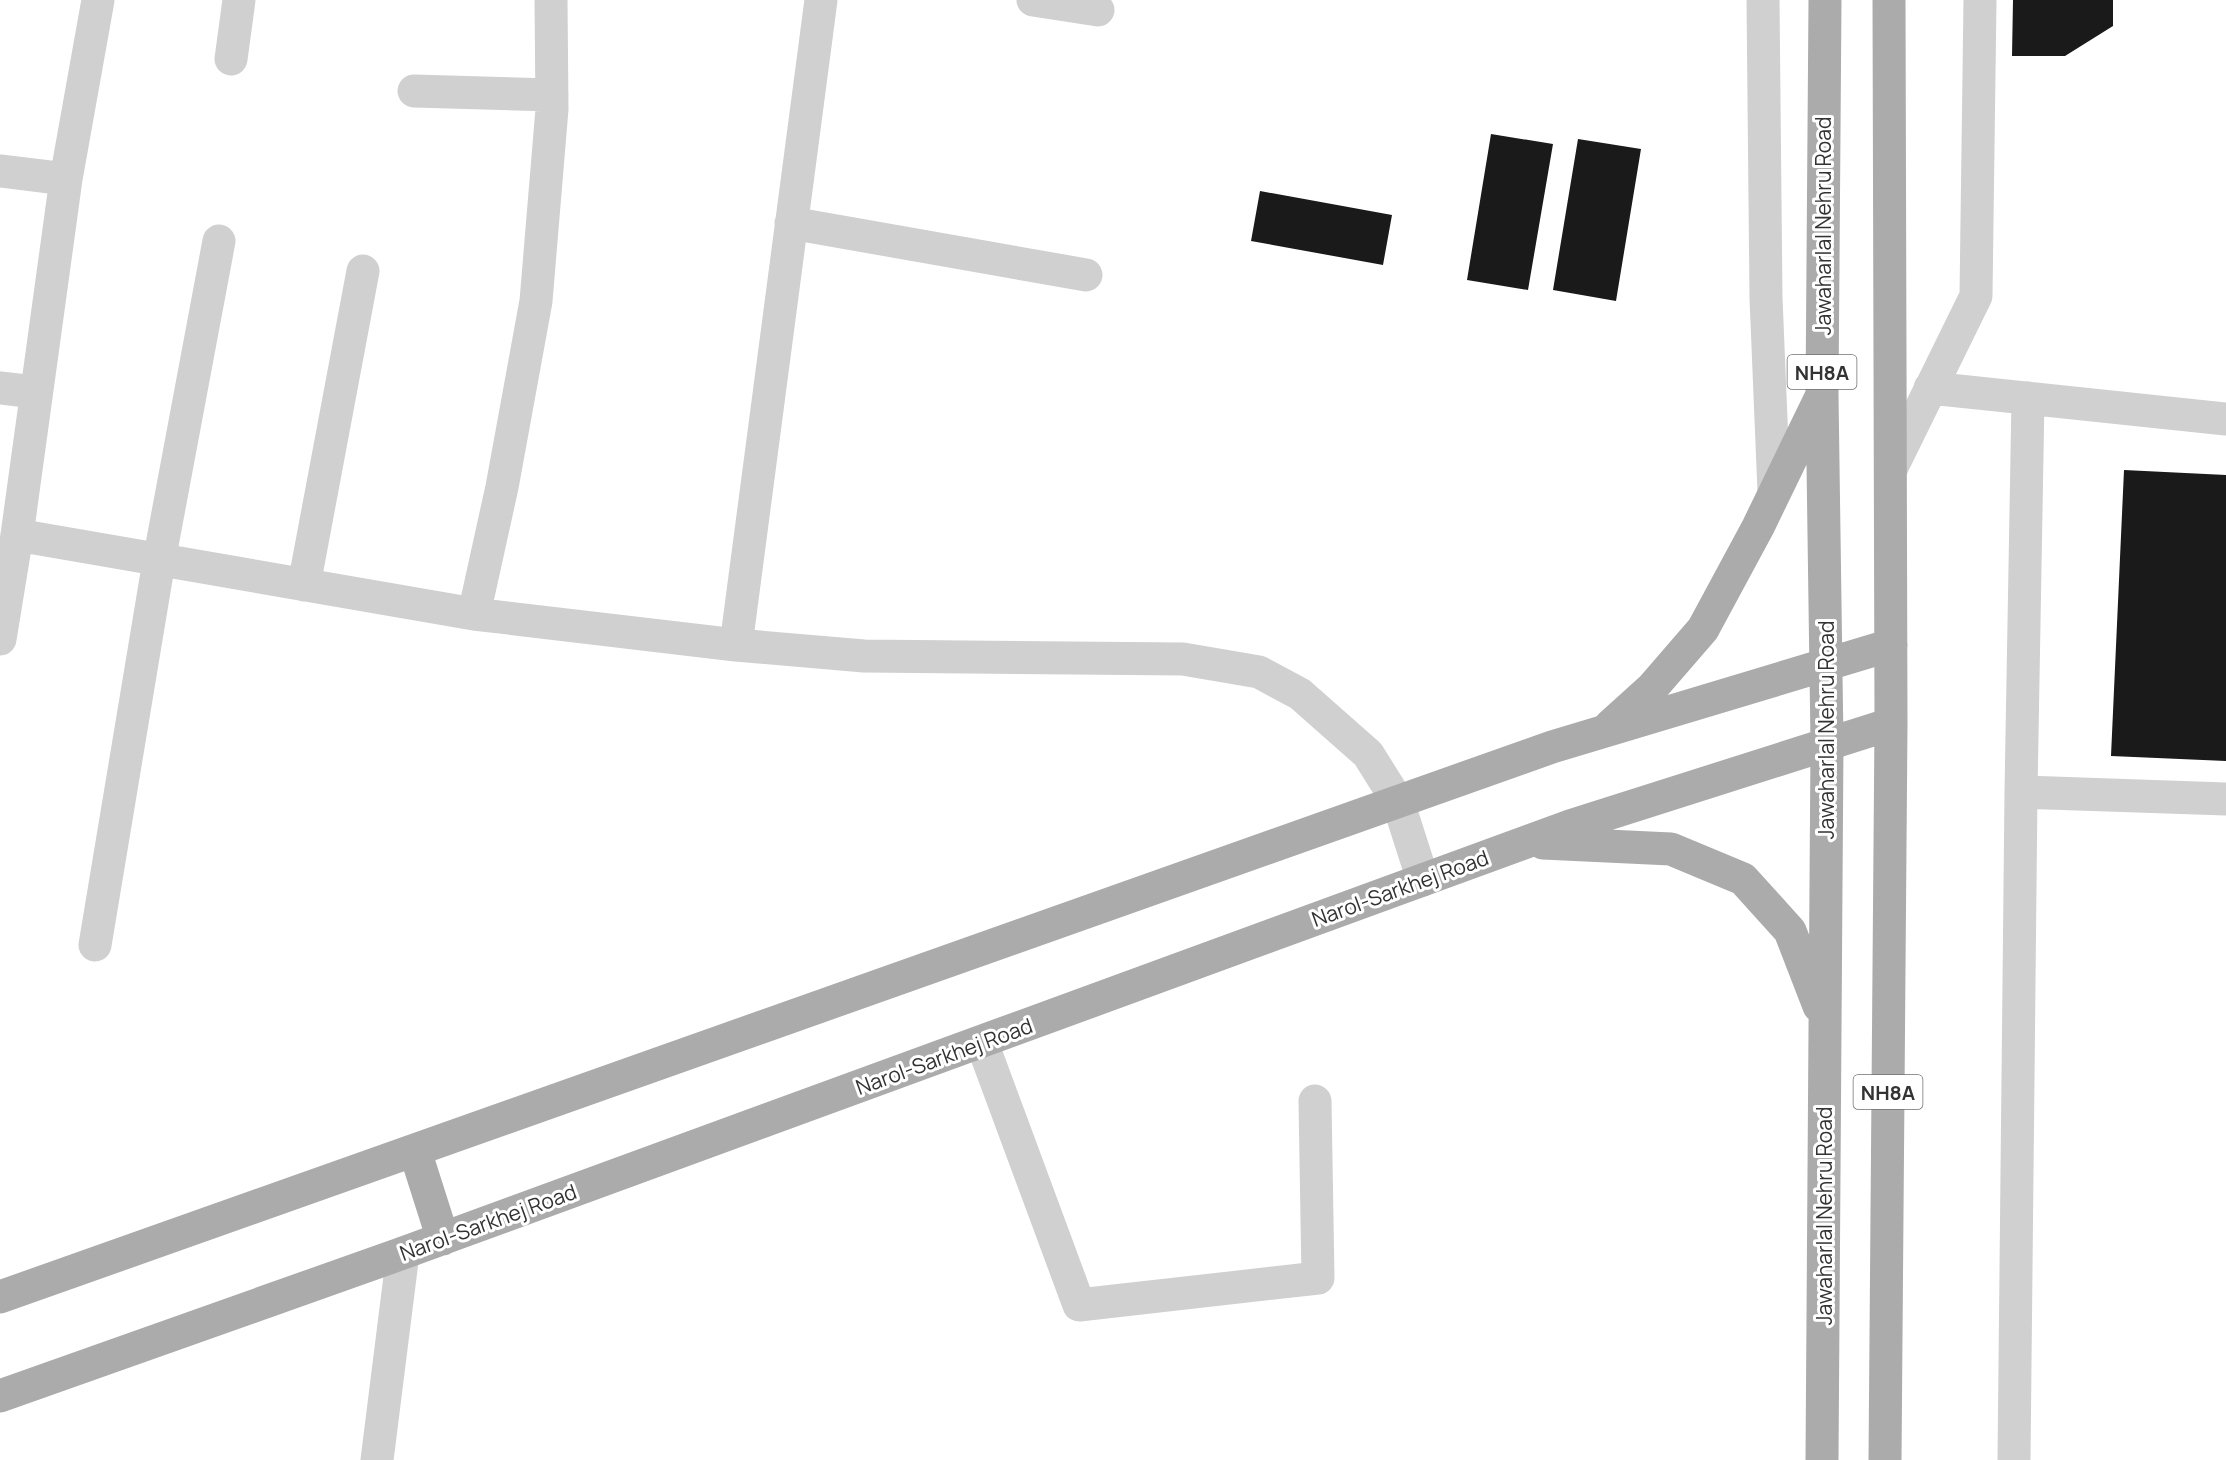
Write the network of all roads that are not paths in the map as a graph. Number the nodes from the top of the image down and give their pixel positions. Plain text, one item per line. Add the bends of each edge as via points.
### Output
1 (98, 0) edge
2 (239, 0) edge
3 (552, 0) edge
4 (821, 0) edge
5 (1034, 0) edge
6 (1763, 0) edge
7 (1825, 0) edge
8 (1889, 0) edge
9 (1980, 0) edge
10 (1098, 10) dead end
11 (231, 59) dead end
12 (414, 91) dead end
13 (552, 95) junction
14 (0, 171) edge
15 (66, 179) junction
16 (791, 223) junction
17 (219, 241) dead end
18 (363, 271) dead end
19 (1086, 275) dead end
20 (0, 388) edge
21 (1930, 388) junction
22 (35, 392) junction
23 (1822, 394) junction
24 (2028, 398) junction
25 (2226, 419) edge
26 (1891, 469) junction
27 (1774, 492) junction
28 (17, 535) junction
29 (159, 561) junction
30 (304, 585) junction
31 (474, 614) junction
32 (0, 639) edge
33 (736, 645) junction
34 (1891, 645) junction
35 (1826, 665) junction
36 (1891, 724) junction
37 (1604, 731) junction
38 (1827, 743) junction
39 (2021, 792) junction
40 (2226, 799) edge
41 (1398, 802) junction
42 (1526, 842) junction
43 (1423, 880) junction
44 (95, 945) dead end
45 (1826, 1022) junction
46 (982, 1043) junction
47 (1316, 1101) dead end
48 (415, 1151) junction
49 (443, 1239) junction
50 (403, 1253) junction
51 (0, 1297) edge
52 (0, 1396) edge
53 (377, 1460) edge
54 (1822, 1460) edge
55 (1886, 1460) edge
56 (2014, 1460) edge

1 - 15 street
2 - 11 street
3 - 13 street
4 - 16 street
5 - 10 street
6 - 27 street via 1766,298
7 - 23 main road, Jawaharlal Nehru Road / NH8A
8 - 26 main road, NH8A
9 - 21 street via 1976,296
12 - 13 street
13 - 31 street via 536,301
14 - 15 street
15 - 22 street
16 - 19 street
16 - 33 street
17 - 29 street
18 - 30 street
20 - 22 street
21 - 24 street
21 - 26 street
22 - 28 street
23 - 27 main road
23 - 35 main road, Jawaharlal Nehru Road / NH8A
24 - 25 street
24 - 39 street
26 - 34 main road, NH8A
27 - 37 main road via 1703,629 1652,688
28 - 29 street
28 - 32 street
29 - 30 street
29 - 44 street
30 - 31 street
31 - 33 street
33 - 41 street via 864,657 1183,659 1259,672 1300,694 1368,754
34 - 35 main road
34 - 36 main road, NH8A
35 - 37 main road
35 - 38 main road, Jawaharlal Nehru Road / NH8A
36 - 38 main road, Narol-Sarkhej Road
36 - 55 main road, NH8A
37 - 41 main road
38 - 42 main road, Narol-Sarkhej Road
38 - 45 main road, Jawaharlal Nehru Road / NH8A
39 - 40 street
39 - 56 street
41 - 43 street
41 - 48 main road
42 - 43 main road, Narol-Sarkhej Road
42 - 45 main road via 1671,849 1743,879 1790,931
43 - 46 main road, Narol-Sarkhej Road
45 - 54 main road, Jawaharlal Nehru Road / NH8A
46 - 47 street via 1079,1305 1318,1278
46 - 49 main road, Narol-Sarkhej Road
48 - 49 main road
48 - 51 main road
49 - 50 main road, Narol-Sarkhej Road
50 - 52 main road, Narol-Sarkhej Road
50 - 53 street

